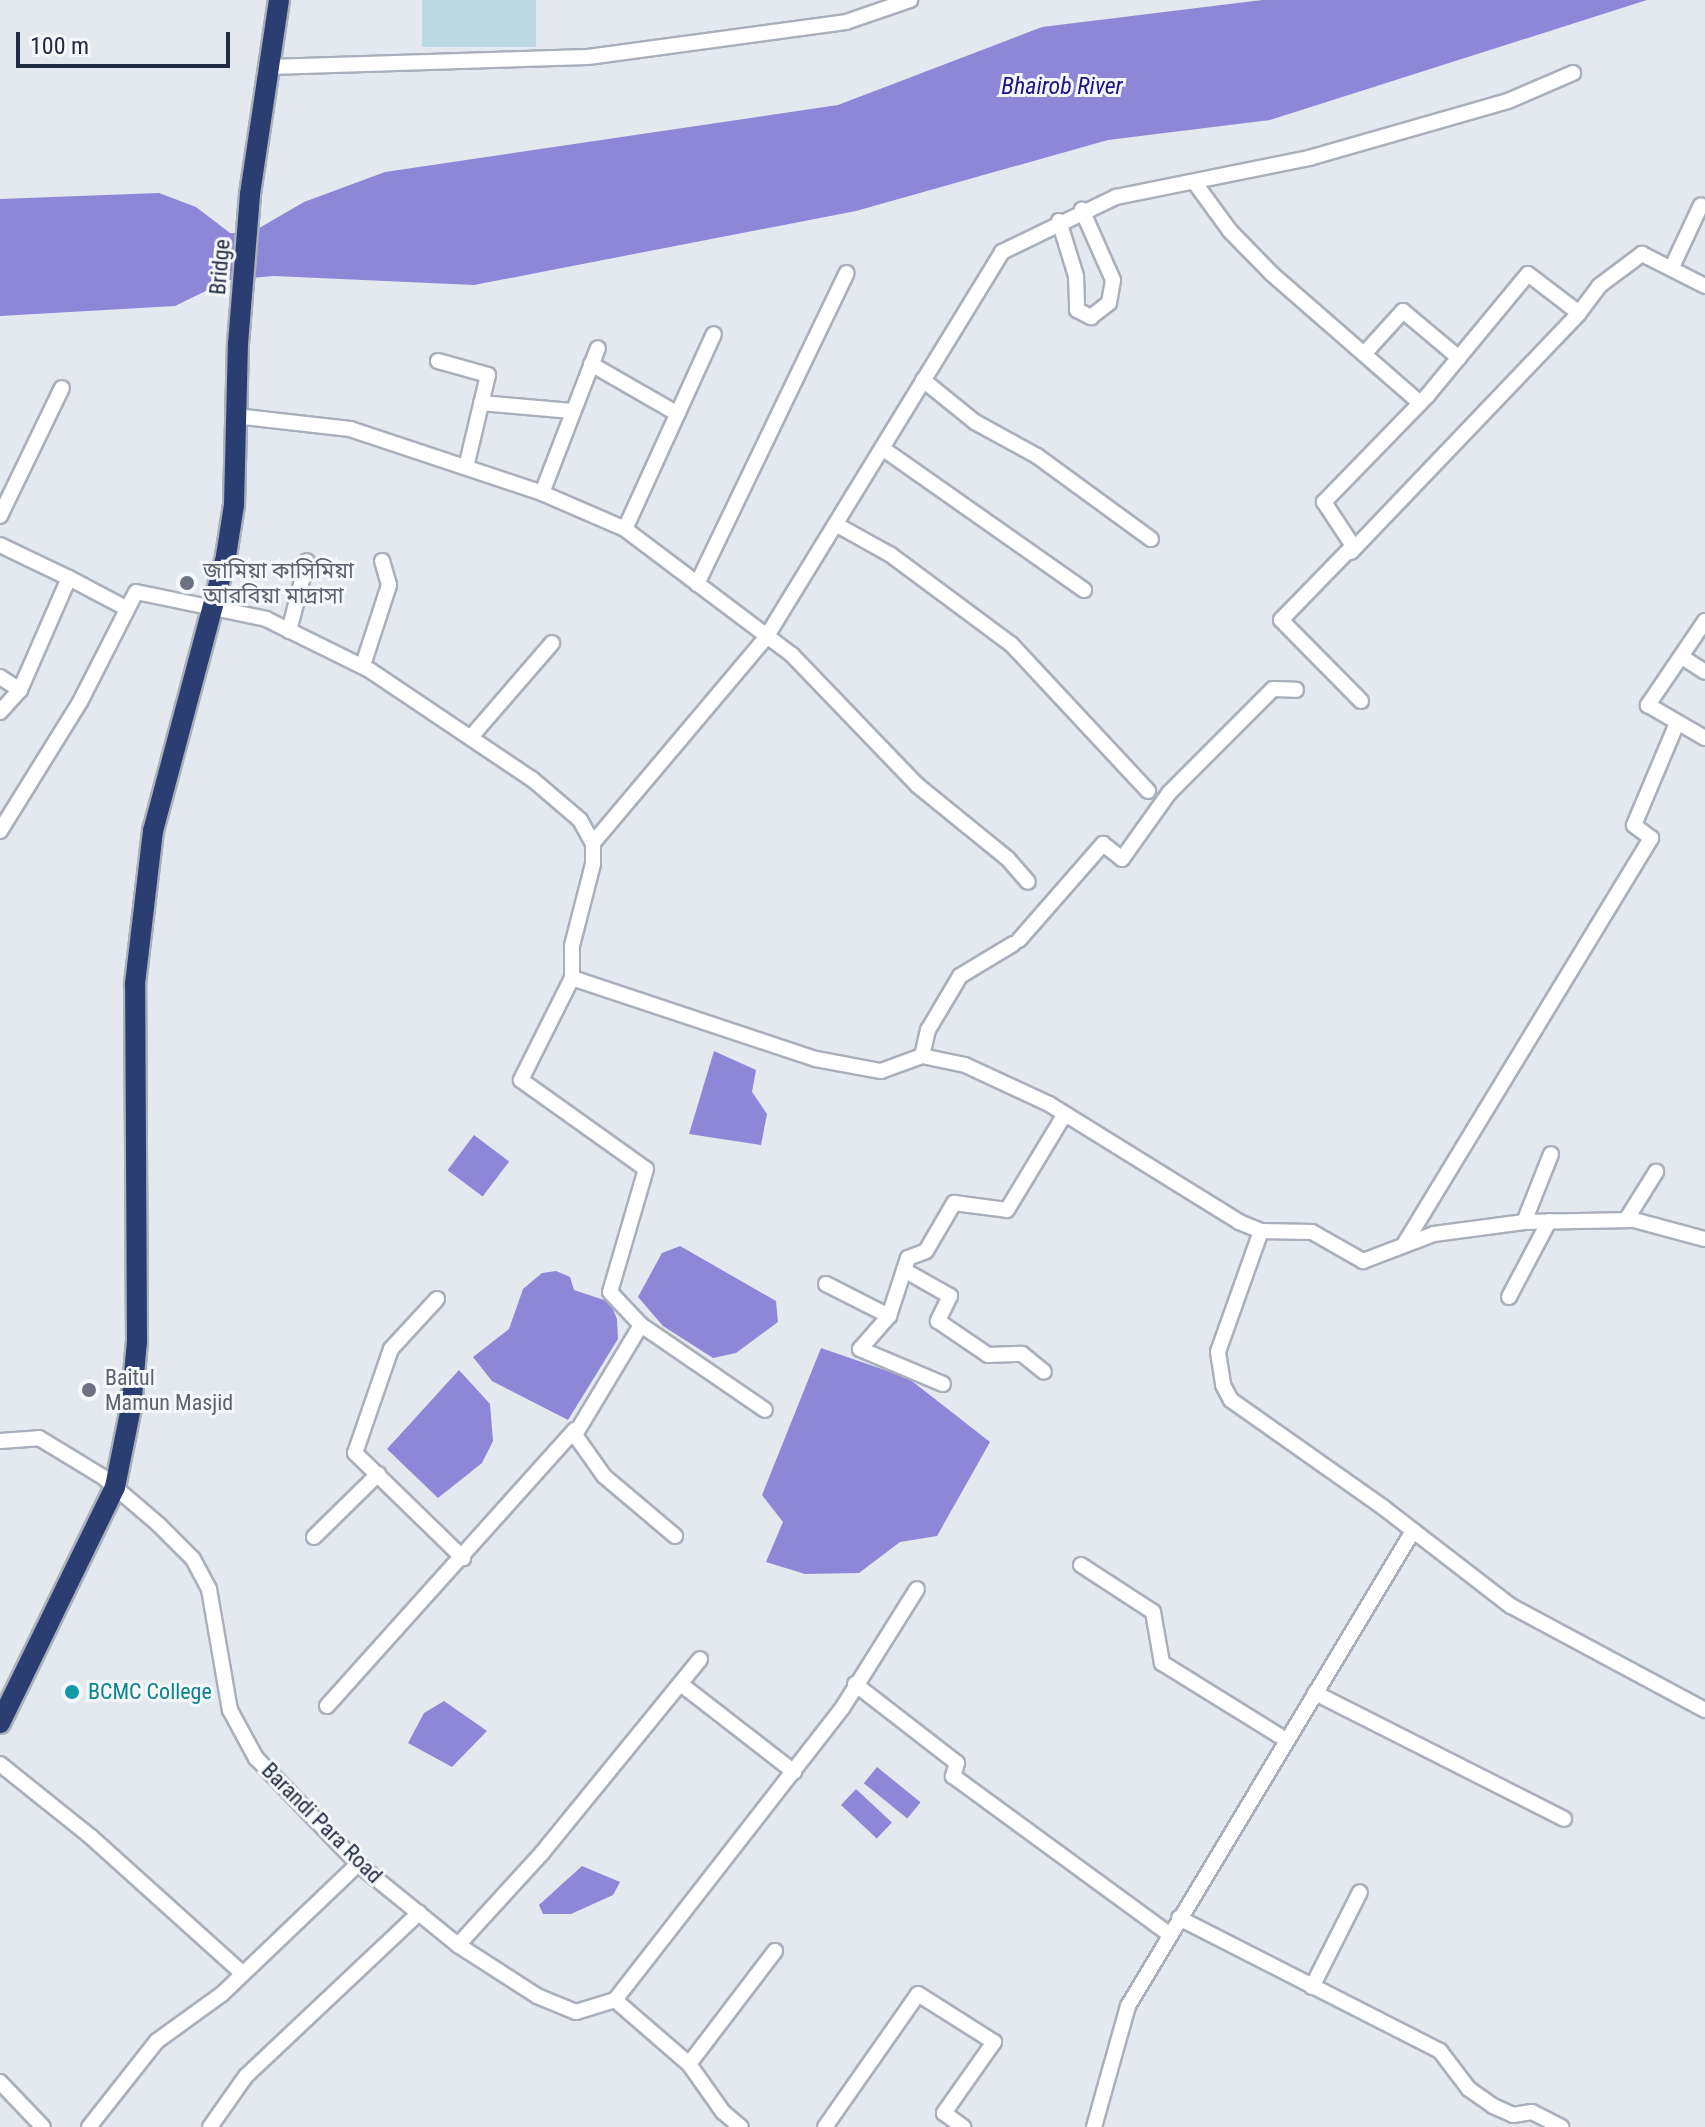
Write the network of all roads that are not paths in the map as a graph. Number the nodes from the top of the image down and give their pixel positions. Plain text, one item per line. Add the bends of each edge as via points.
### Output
1 (279, 0) edge
2 (910, 0) edge
3 (269, 67) junction
4 (1573, 73) dead end
5 (1195, 183) junction
6 (1701, 205) dead end
7 (1082, 210) junction
8 (1059, 221) junction
9 (1672, 267) junction
10 (847, 273) dead end
11 (1705, 286) edge
12 (1579, 313) junction
13 (714, 334) dead end
14 (598, 348) dead end
15 (1364, 354) junction
16 (1459, 358) junction
17 (438, 361) dead end
18 (591, 364) junction
19 (923, 380) junction
20 (62, 388) dead end
21 (481, 403) junction
22 (1420, 403) junction
23 (572, 411) junction
24 (678, 414) junction
25 (235, 416) junction
26 (882, 448) junction
27 (466, 467) junction
28 (542, 493) junction
29 (0, 516) edge
30 (837, 525) junction
31 (625, 529) junction
32 (1151, 539) dead end
33 (0, 545) edge
34 (1351, 552) junction
35 (307, 561) dead end
36 (382, 561) dead end
37 (69, 578) junction
38 (697, 584) junction
39 (1084, 590) dead end
40 (126, 608) junction
41 (210, 609) junction
42 (1705, 621) edge
43 (289, 631) junction
44 (765, 639) junction
45 (552, 643) dead end
46 (1682, 657) junction
47 (364, 662) dead end
48 (1705, 672) edge
49 (0, 677) edge
50 (20, 690) junction
51 (1296, 690) dead end
52 (1361, 701) dead end
53 (0, 712) edge
54 (1677, 723) junction
55 (471, 737) junction
56 (1705, 738) edge
57 (1148, 791) dead end
58 (0, 831) edge
59 (593, 843) junction
60 (1028, 882) dead end
61 (572, 978) junction
62 (922, 1056) junction
63 (1065, 1114) junction
64 (1551, 1154) dead end
65 (1656, 1172) dead end
66 (1626, 1220) junction
67 (1549, 1221) junction
68 (1524, 1222) junction
69 (1261, 1231) junction
70 (1705, 1239) edge
71 (1405, 1243) junction
72 (904, 1270) junction
73 (826, 1284) dead end
74 (1509, 1297) dead end
75 (437, 1299) dead end
76 (889, 1316) junction
77 (641, 1325) junction
78 (1044, 1372) dead end
79 (943, 1384) dead end
80 (765, 1410) dead end
81 (575, 1430) junction
82 (0, 1441) edge
83 (378, 1474) junction
84 (115, 1487) junction
85 (1413, 1531) junction
86 (675, 1536) dead end
87 (314, 1537) dead end
88 (463, 1558) junction
89 (1081, 1565) dead end
90 (917, 1589) dead end
91 (700, 1659) dead end
92 (855, 1684) junction
93 (682, 1685) junction
94 (1315, 1693) junction
95 (327, 1706) dead end
96 (1705, 1710) edge
97 (0, 1723) edge
98 (1278, 1735) dead end
99 (0, 1764) edge
100 (794, 1772) junction
101 (1564, 1819) dead end
102 (358, 1864) junction
103 (1360, 1892) dead end
104 (419, 1913) junction
105 (1179, 1918) junction
106 (1169, 1934) junction
107 (458, 1945) junction
108 (775, 1951) dead end
109 (242, 1973) junction
110 (1312, 1987) junction
111 (615, 2000) junction
112 (689, 2064) junction
113 (0, 2082) edge
114 (43, 2127) edge
115 (89, 2127) edge
116 (210, 2127) edge
117 (741, 2127) edge
118 (825, 2127) edge
119 (963, 2127) edge
120 (1094, 2127) edge
121 (1561, 2127) edge

1 - 3 highway, Bridge
2 - 3 street via 846,22 588,57
3 - 25 highway, Bridge via 250,194
4 - 5 street via 1508,101
5 - 7 street via 1116,197
5 - 15 street via 1230,231 1272,274
6 - 9 street
7 - 8 street
7 - 8 street via 1113,280 1109,303 1091,317 1077,310 1076,276
8 - 19 street via 1002,252
9 - 11 street
9 - 12 street via 1642,254 1599,286
10 - 38 street
12 - 16 street via 1528,274
12 - 34 street
13 - 24 street
14 - 18 street
15 - 16 street via 1403,311
15 - 22 street
16 - 22 street
17 - 21 street via 488,375
18 - 23 street
18 - 24 street
19 - 26 street
19 - 32 street via 975,422 1037,456
20 - 29 street
21 - 23 street
21 - 27 street
22 - 34 street via 1324,502 1352,542
23 - 28 street
24 - 31 street
25 - 27 street via 350,429
25 - 41 highway, Bridge via 234,505
26 - 30 street
26 - 39 street
27 - 28 street
28 - 31 street
30 - 44 street
30 - 57 street via 891,555 1011,644
31 - 38 street
33 - 37 street
34 - 52 street via 1281,620
35 - 43 street
36 - 47 street via 389,585
37 - 40 street
37 - 50 street
38 - 44 street
40 - 41 street via 136,592
40 - 58 street via 80,702
41 - 43 street via 266,619
41 - 84 highway, Bridge via 153,831 135,984 137,1341
42 - 46 street
43 - 55 street via 371,671
44 - 59 street
44 - 60 street via 792,655 917,785 1008,859
45 - 55 street
46 - 48 street
46 - 54 street via 1648,705
49 - 50 street
50 - 53 street
51 - 62 street via 1273,689 1169,793 1122,859 1103,844 1016,942 960,976 928,1030
54 - 56 street
54 - 71 street via 1634,825 1651,838
55 - 59 street via 580,820
59 - 61 street via 593,864 572,946
61 - 62 street via 816,1059 881,1071
61 - 77 street via 521,1080 646,1169 608,1288
62 - 63 street via 965,1065
63 - 69 street via 1199,1199
63 - 72 street via 1007,1210 954,1203 926,1251 908,1258
64 - 68 street
65 - 66 street
66 - 67 street
66 - 70 street
67 - 68 street
67 - 74 street
68 - 71 street
69 - 71 street via 1312,1232 1367,1261
69 - 85 street via 1219,1344 1226,1393
72 - 76 street
72 - 78 street via 950,1296 938,1321 988,1355 1022,1354
73 - 76 street
75 - 83 street via 391,1349 358,1433 355,1453
76 - 79 street via 860,1349
77 - 80 street
77 - 81 street
81 - 86 street via 604,1476
81 - 88 street
82 - 84 street, Barandi Para Road via 39,1438
83 - 87 street
83 - 88 street
84 - 97 highway, Bridge
84 - 102 street, Barandi Para Road via 193,1559 209,1589 230,1710 240,1735
85 - 94 street
85 - 96 street via 1511,1606
88 - 95 street
89 - 98 street via 1153,1612 1162,1663
90 - 92 street
91 - 93 street
92 - 100 street
92 - 106 street via 957,1763 953,1776
93 - 100 street
93 - 107 street
94 - 101 street
94 - 105 street
99 - 109 street via 91,1837
100 - 111 street
102 - 104 street, Barandi Para Road
102 - 109 street
103 - 110 street
104 - 107 street, Barandi Para Road
104 - 116 street via 246,2076
105 - 106 street
105 - 110 street
106 - 120 street via 1128,2006
107 - 111 street, Barandi Para Road via 537,1996 576,2012
108 - 112 street
109 - 115 street via 157,2041
110 - 121 street via 1440,2051 1469,2089 1493,2106 1513,2115 1532,2112
111 - 112 street
112 - 117 street via 723,2112
113 - 114 street
118 - 119 street via 918,1994 994,2042 944,2113

